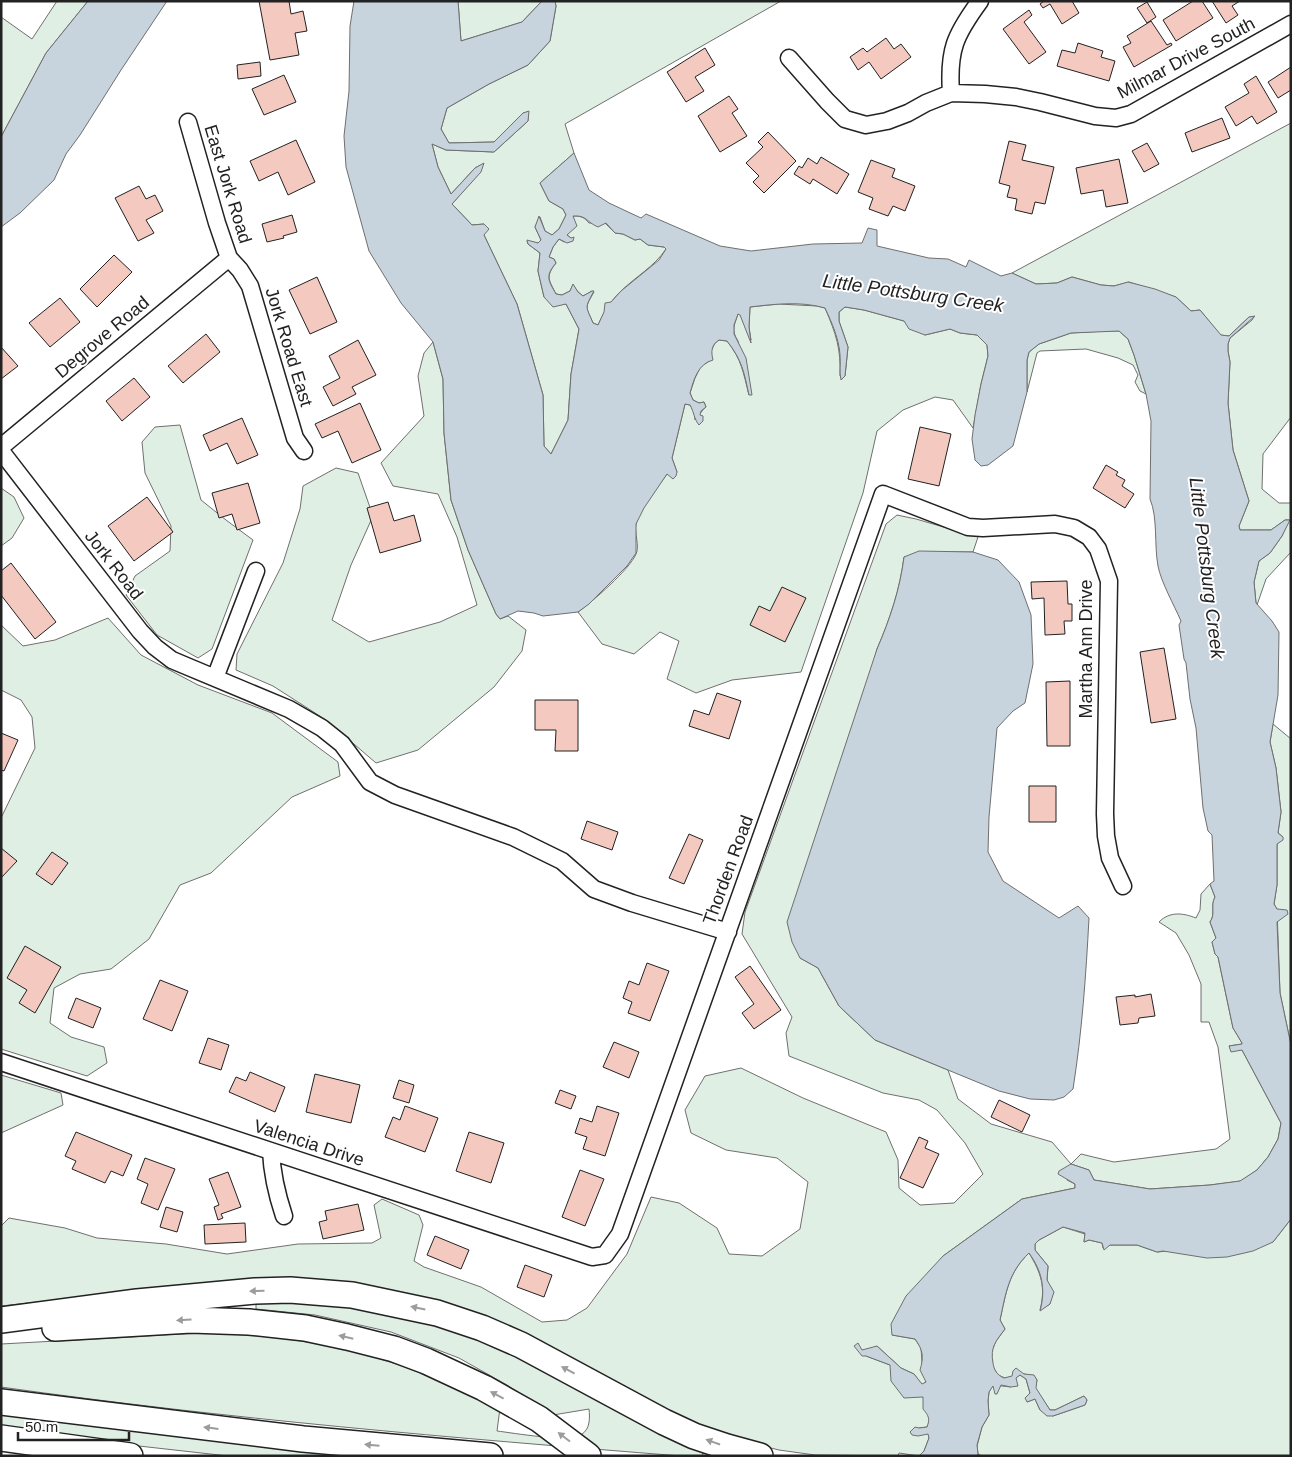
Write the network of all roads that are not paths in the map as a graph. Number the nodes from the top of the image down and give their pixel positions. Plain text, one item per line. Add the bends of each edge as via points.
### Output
1 (980, 1) edge
2 (1291, 24) edge
3 (789, 58) dead end
4 (951, 93) junction
5 (188, 122) dead end
6 (229, 258) junction
7 (1, 446) edge
8 (1, 451) edge
9 (304, 451) dead end
10 (883, 494) joint
11 (256, 571) dead end
12 (215, 678) junction
13 (1124, 886) dead end
14 (728, 932) junction
15 (1, 1062) edge
16 (272, 1152) junction
17 (284, 1216) dead end
18 (605, 1255) joint
19 (1, 1320) edge
20 (1, 1329) edge
21 (1, 1402) edge
22 (1, 1438) edge
23 (130, 1456) edge
24 (490, 1456) edge
25 (588, 1456) edge
26 (760, 1456) edge

1 - 4 street via 953,47 949,71
2 - 4 street, Milmar Drive South via 1131,114 1116,118 1016,97
3 - 4 street via 845,119 866,125 908,114
5 - 6 street, East Jork Road
6 - 7 street, Degrove Road
6 - 9 street, Jork Road East via 250,286 295,438
8 - 12 street, Jork Road via 155,647 172,660
10 - 13 street, Martha Ann Drive via 968,527 1055,524 1074,528 1089,537 1098,549 1109,580 1106,836 1110,858
10 - 14 street, Thorden Road
11 - 12 street
12 - 14 street, Jork Road via 289,709 322,728 342,744 370,782 395,795 513,836 562,861 594,889
14 - 18 street, Thorden Road via 620,1234
15 - 16 street, Valencia Drive
16 - 17 street via 277,1193
16 - 18 street, Valencia Drive via 592,1257
26 -> 19 highway via 694,1436 521,1345 482,1328 437,1312 352,1295 290,1290 236,1292
25 -> 20 highway via 539,1418 426,1361 394,1349 306,1328 191,1320
24 -> 21 highway via 303,1439
22 - 23 highway

